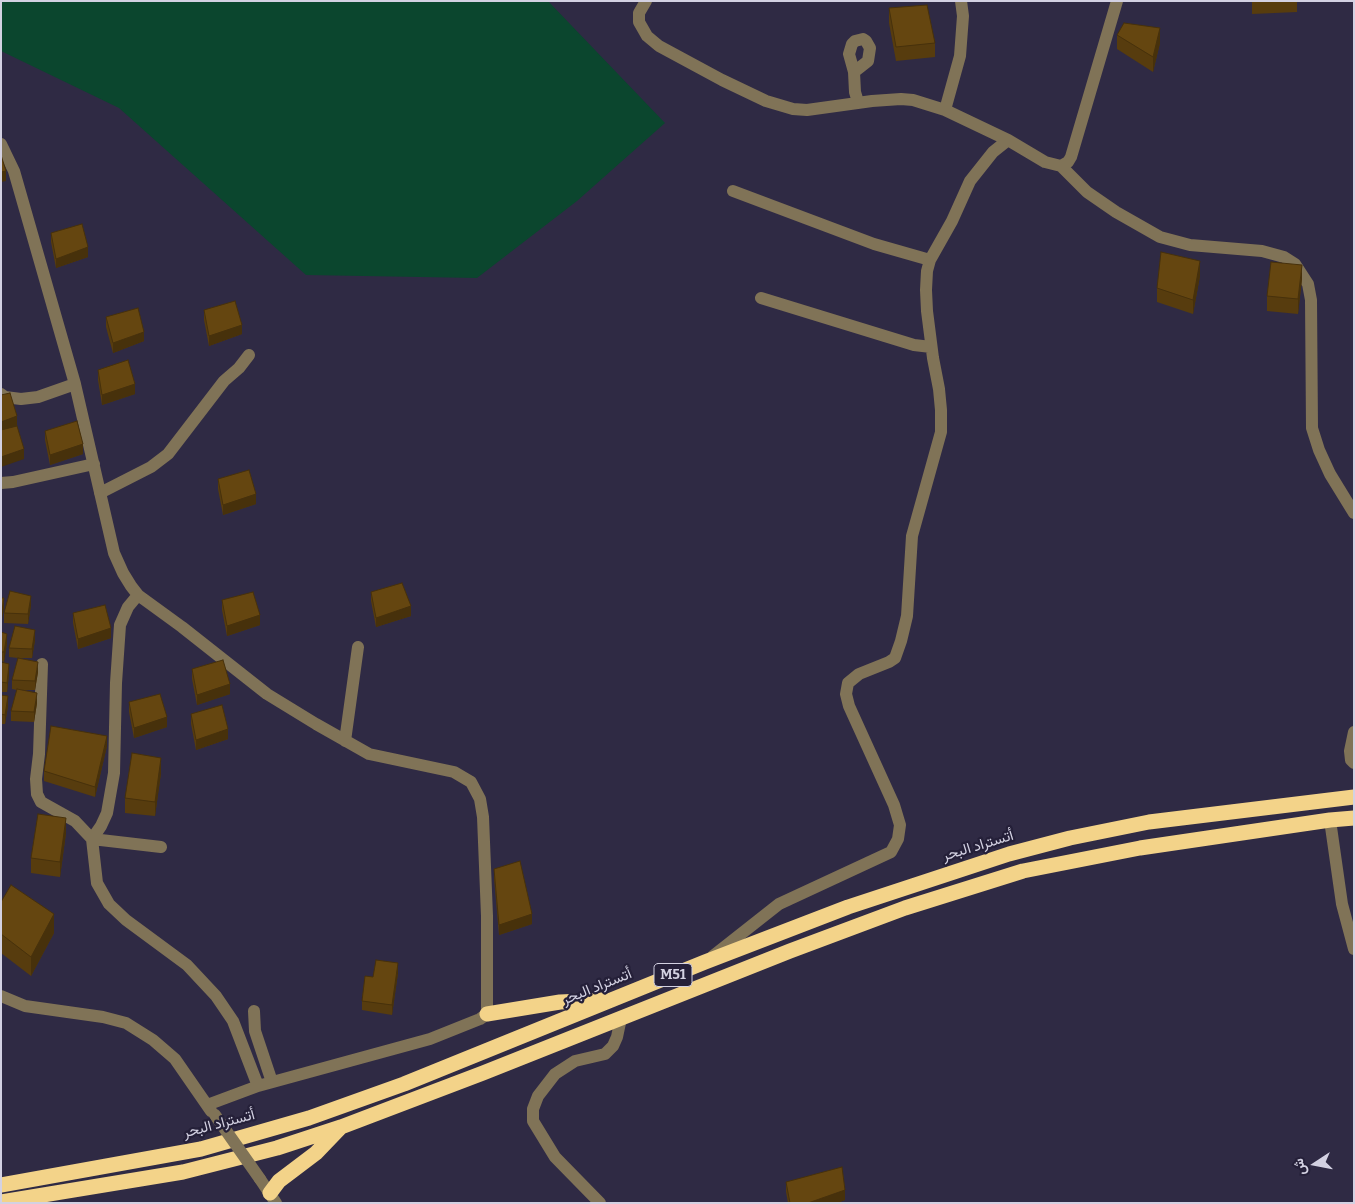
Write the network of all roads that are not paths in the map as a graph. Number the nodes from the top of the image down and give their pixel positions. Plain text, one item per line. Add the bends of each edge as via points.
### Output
1 (646, 1) edge
2 (961, 1) edge
3 (1117, 1) edge
4 (854, 72) dead end
5 (858, 102) junction
6 (945, 110) junction
7 (1008, 140) junction
8 (1, 144) edge
9 (1061, 166) junction
10 (733, 191) dead end
11 (930, 260) junction
12 (761, 298) dead end
13 (931, 347) junction
14 (249, 355) dead end
15 (75, 384) junction
16 (1, 394) edge
17 (94, 464) junction
18 (1, 482) edge
19 (100, 493) junction
20 (1354, 513) edge
21 (138, 595) junction
22 (358, 647) dead end
23 (42, 664) dead end
24 (1354, 732) edge
25 (344, 742) junction
26 (1354, 763) edge
27 (1354, 797) edge
28 (1354, 818) edge
29 (1330, 820) junction
30 (92, 839) junction
31 (161, 846) dead end
32 (1354, 949) edge
33 (705, 962) junction
34 (1, 996) edge
35 (615, 999) junction
36 (254, 1011) dead end
37 (487, 1014) junction
38 (621, 1018) junction
39 (272, 1082) junction
40 (258, 1086) junction
41 (211, 1110) junction
42 (341, 1127) junction
43 (1, 1185) edge
44 (273, 1198) edge
45 (1, 1202) edge
46 (600, 1203) edge

1 - 5 street via 639,13 639,22 647,36 659,46 740,89 793,109
2 - 6 street via 960,56
3 - 9 street via 1071,157
4 - 5 street
5 - 6 street via 901,99
6 - 7 street
7 - 9 street via 1045,162
7 - 11 street via 993,152 970,181
8 - 15 street via 14,171
9 - 20 street via 1087,192 1160,237 1190,245 1262,251 1295,264 1308,284 1311,300 1312,428 1330,474
10 - 11 street via 874,244
11 - 13 street via 926,290
12 - 13 street via 914,345
13 - 33 street via 939,389 940,432 912,536 909,600 903,633 895,658 859,674 848,683 846,694 894,805 900,824 898,839 891,852 779,904
14 - 19 street via 224,381 168,454 151,467
15 - 16 street via 38,397 21,399
15 - 17 street
17 - 18 street
17 - 19 street
19 - 21 street via 114,553
21 - 25 street via 267,694
21 - 30 street via 120,625 114,773 107,813
22 - 25 street
23 - 30 street via 37,794 41,802 75,821
24 - 26 street via 1350,751
25 - 37 street via 369,754 454,772 472,782 480,799 483,817 488,916
27 - 33 highway, أتستراد البحر / M51 via 1149,822 1070,838 1009,854 848,907
28 - 29 highway, M51
29 - 32 street via 1342,904
29 - 38 highway, M51 via 1140,848 1023,871 905,908
30 - 31 street
30 - 40 street via 96,883 109,904 187,965 216,996 233,1020
33 - 35 highway, أتستراد البحر / M51
34 - 41 street via 25,1006 126,1023 175,1059
35 - 37 highway via 560,1002
35 - 43 highway, أتستراد البحر / M51 via 404,1084 309,1118 201,1149
36 - 39 street via 255,1031
37 - 39 street via 430,1039
38 - 42 highway, M51
38 - 46 street via 613,1046 605,1054 575,1061 555,1074 538,1096 533,1109 533,1121 555,1157
39 - 40 street
40 - 41 street
41 - 44 street, bridge
42 - 44 highway via 316,1153 279,1181
42 - 45 highway, M51 via 277,1148 183,1172

